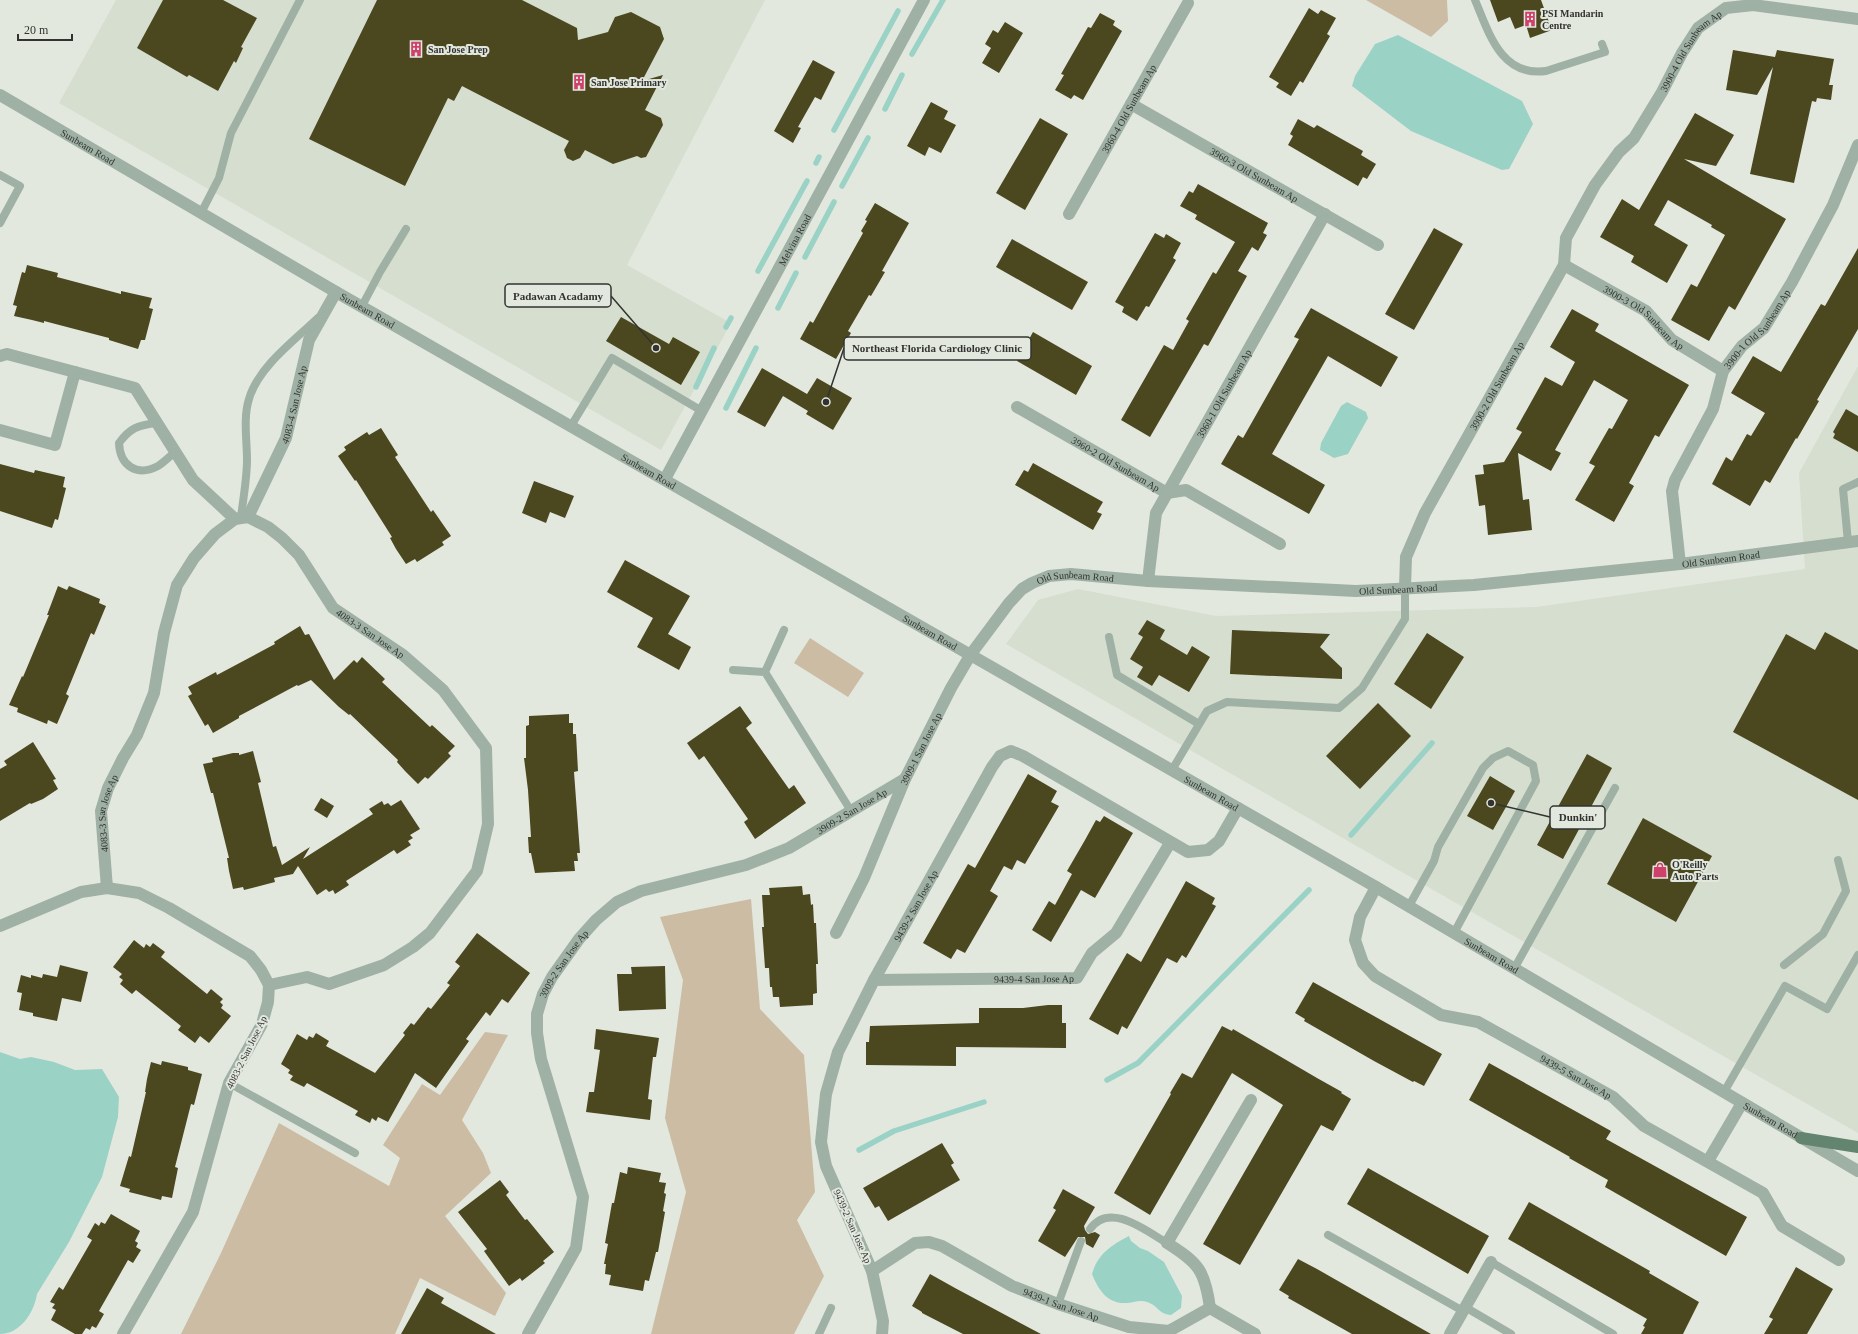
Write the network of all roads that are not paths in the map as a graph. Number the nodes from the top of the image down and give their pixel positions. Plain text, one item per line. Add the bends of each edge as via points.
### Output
1 (300, 0) edge
2 (924, 0) edge
3 (1475, 0) edge
4 (1188, 3) dead end
5 (1858, 19) edge
6 (1602, 44) dead end
7 (0, 95) edge
8 (1131, 104) junction
9 (1858, 145) edge
10 (0, 175) edge
11 (1595, 185) joint
12 (201, 212) junction
13 (1069, 214) dead end
14 (1325, 214) junction
15 (0, 224) edge
16 (406, 229) dead end
17 (1378, 245) dead end
18 (1564, 266) junction
19 (336, 292) junction
20 (362, 306) junction
21 (326, 310) junction
22 (0, 356) edge
23 (1723, 371) junction
24 (75, 372) junction
25 (1017, 407) dead end
26 (702, 411) junction
27 (157, 423) junction
28 (572, 426) junction
29 (0, 430) edge
30 (175, 452) junction
31 (665, 480) junction
32 (1858, 482) edge
33 (1167, 493) junction
34 (242, 518) junction
35 (1853, 542) edge
36 (1280, 544) dead end
37 (1680, 564) junction
38 (1148, 581) junction
39 (1405, 588) junction
40 (784, 630) dead end
41 (1109, 637) dead end
42 (971, 654) junction
43 (733, 670) dead end
44 (765, 672) junction
45 (1199, 724) junction
46 (1172, 770) junction
47 (904, 779) junction
48 (1616, 788) dead end
49 (1238, 808) junction
50 (851, 811) junction
51 (1170, 843) junction
52 (1838, 860) dead end
53 (1376, 887) junction
54 (107, 888) junction
55 (1409, 906) junction
56 (0, 926) edge
57 (836, 933) dead end
58 (1454, 933) junction
59 (1858, 955) edge
60 (1784, 965) dead end
61 (1514, 969) junction
62 (874, 980) junction
63 (269, 985) junction
64 (229, 1083) junction
65 (1724, 1092) junction
66 (1251, 1100) dead end
67 (1742, 1103) junction
68 (1801, 1138) junction
69 (1858, 1147) edge
70 (355, 1153) dead end
71 (1708, 1160) junction
72 (1858, 1171) edge
73 (1090, 1229) dead end
74 (1328, 1235) dead end
75 (1081, 1241) dead end
76 (1167, 1243) junction
77 (1839, 1260) dead end
78 (1491, 1262) joint
79 (872, 1271) junction
80 (1058, 1304) junction
81 (831, 1308) dead end
82 (1210, 1308) junction
83 (1464, 1309) junction
84 (1168, 1333) edge
85 (123, 1334) edge
86 (528, 1334) edge
87 (819, 1334) edge
88 (882, 1334) edge
89 (1255, 1334) edge
90 (1450, 1334) edge
91 (1511, 1334) edge
92 (1613, 1334) edge

1 - 12 lane via 231,133 219,178
2 - 26 street, Melvina Road
3 - 6 lane via 1497,48 1505,58 1521,69 1546,71 1606,52
4 - 8 street, 3960-4 Old Sunbeam Ap
5 - 11 street, 3900-4 Old Sunbeam Ap via 1753,5 1726,8 1698,28 1634,138 1619,152
7 - 12 street, Sunbeam Road
8 - 13 street, 3960-4 Old Sunbeam Ap
8 - 14 street, 3960-3 Old Sunbeam Ap
9 - 23 street, 3900-1 Old Sunbeam Ap via 1833,205 1792,282 1764,328 1742,346
10 - 15 lane via 20,186
11 - 18 street, 3900-2 Old Sunbeam Ap via 1566,238
12 - 19 street, Sunbeam Road
14 - 17 street, 3960-3 Old Sunbeam Ap
14 - 33 street, 3960-1 Old Sunbeam Ap
16 - 20 lane
18 - 23 street, 3900-3 Old Sunbeam Ap via 1646,311 1672,340
18 - 39 street, 3900-2 Old Sunbeam Ap via 1425,513 1406,557
19 - 20 street, Sunbeam Road
19 - 21 street, 4083-4 San Jose Ap
20 - 28 street, Sunbeam Road
21 - 34 street, 4083-4 San Jose Ap via 309,340 286,438
21 - 34 lane via 270,364 249,399
22 - 24 street via 7,354
23 - 37 street, 3900-1 Old Sunbeam Ap via 1713,409 1675,480 1672,491
24 - 27 street via 135,388
24 - 29 street via 55,445
25 - 33 street, 3960-2 Old Sunbeam Ap
26 - 28 lane via 612,358
26 - 31 street, Melvina Road
27 - 30 street
27 - 30 lane via 141,425 127,433 119,443 119,454 126,465 138,471 159,465
28 - 31 street, Sunbeam Road
30 - 34 street via 193,480
31 - 42 street, Sunbeam Road
32 - 35 lane via 1843,489
33 - 36 street, 3960-2 Old Sunbeam Ap via 1186,490
33 - 38 street, 3960-1 Old Sunbeam Ap via 1156,513
34 - 54 street, 4083-3 San Jose Ap via 215,534 199,552 177,585 164,633 154,693 137,735 122,758 108,788 101,811
34 - 63 street, 4083-3 San Jose Ap via 268,527 282,538 299,555 332,608 403,655 444,690 486,748 488,824 478,871 430,933 384,965 329,984 307,977
35 - 37 street, Old Sunbeam Road
37 - 39 street, Old Sunbeam Road via 1474,586
38 - 39 street, Old Sunbeam Road via 1333,590
38 - 42 street, Old Sunbeam Road via 1071,574 1049,576 1032,583 1022,589 1009,603
39 - 45 lane via 1405,619 1362,688 1339,708 1227,702 1207,711
40 - 44 lane
41 - 45 lane via 1118,675
42 - 46 street, Sunbeam Road
42 - 47 street, 3909-1 San Jose Ap
43 - 44 lane
44 - 50 lane
45 - 46 lane
46 - 49 street, Sunbeam Road
47 - 50 street, 3909-2 San Jose Ap
47 - 57 street, 3909-1 San Jose Ap via 864,878
48 - 61 lane
49 - 51 street, 9439-2 San Jose Ap via 1219,842 1208,850 1188,852
49 - 53 street, Sunbeam Road
50 - 86 street, 3909-2 San Jose Ap via 789,848 746,864 641,891 616,902 588,929 552,977 537,1014 537,1033 541,1059 583,1197 576,1248
51 - 62 street, 9439-4 San Jose Ap via 1116,933 1092,953 1077,978
51 - 62 street, 9439-2 San Jose Ap via 1023,756 1010,751 1000,756 992,767
52 - 60 lane via 1846,892 1823,934
53 - 55 street, Sunbeam Road
53 - 71 street, 9439-5 San Jose Ap via 1360,917 1355,940 1362,962 1374,976 1441,1015 1478,1022 1613,1097 1644,1126
54 - 56 street via 81,892
54 - 63 street via 139,893 250,956
55 - 58 street, Sunbeam Road
55 - 58 lane via 1434,861 1438,847 1483,768 1493,758 1508,751 1533,765 1536,781
58 - 61 street, Sunbeam Road
59 - 65 lane via 1827,1009 1785,986
61 - 65 street, Sunbeam Road
62 - 79 street, 9439-2 San Jose Ap via 838,1052 826,1094 821,1142 826,1166
63 - 64 street, 4083-2 San Jose Ap via 268,1002 262,1024
64 - 70 lane
64 - 85 street, 4083-2 San Jose Ap via 193,1212
65 - 67 street, Sunbeam Road
66 - 76 street
67 - 68 street, Sunbeam Road
67 - 71 street
68 - 69 main road
68 - 72 street, Sunbeam Road
71 - 77 street, 9439-5 San Jose Ap via 1763,1193 1782,1226
73 - 76 lane via 1104,1218 1117,1218 1128,1221
74 - 83 lane
75 - 80 lane
76 - 82 street via 1197,1265 1206,1284
78 - 83 street
78 - 92 lane
79 - 80 street, 9439-1 San Jose Ap via 915,1244 929,1242 942,1246 1012,1286
79 - 88 street, 9439-2 San Jose Ap via 883,1321
80 - 84 street, 9439-1 San Jose Ap via 1129,1327
81 - 87 lane
82 - 84 street, 9439-1 San Jose Ap
82 - 89 street
83 - 90 street
83 - 91 lane

